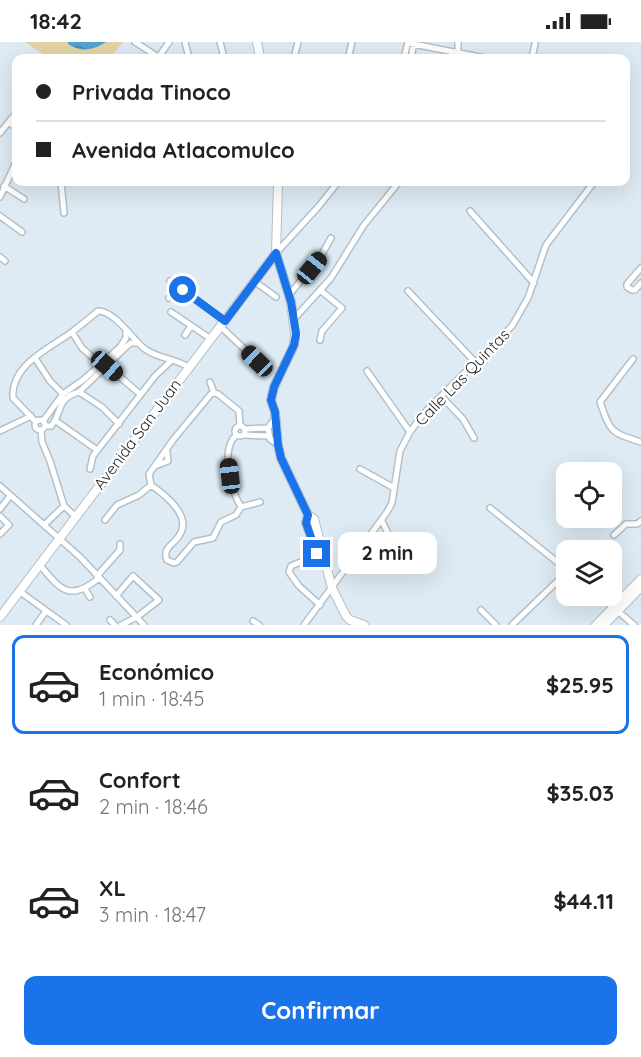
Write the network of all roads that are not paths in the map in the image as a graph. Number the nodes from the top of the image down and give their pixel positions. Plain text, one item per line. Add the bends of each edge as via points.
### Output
1 (135, 42) edge
2 (458, 42) edge
3 (411, 43) edge
4 (535, 44) dead end
5 (444, 50) junction
6 (458, 53) junction
7 (152, 54) edge
8 (444, 54) edge
9 (462, 54) edge
10 (533, 54) edge
11 (12, 118) edge
12 (9, 122) junction
13 (12, 125) edge
14 (0, 133) edge
15 (12, 170) edge
16 (4, 186) junction
17 (61, 186) edge
18 (278, 186) edge
19 (335, 186) edge
20 (396, 186) edge
21 (591, 186) edge
22 (0, 197) edge
23 (24, 199) dead end
24 (470, 211) dead end
25 (64, 213) dead end
26 (0, 216) edge
27 (22, 232) dead end
28 (331, 238) dead end
29 (276, 253) junction
30 (641, 267) edge
31 (170, 281) dead end
32 (254, 281) junction
33 (534, 283) junction
34 (641, 283) edge
35 (183, 290) junction
36 (320, 290) junction
37 (408, 291) dead end
38 (289, 295) junction
39 (276, 297) dead end
40 (170, 298) dead end
41 (171, 312) dead end
42 (294, 319) junction
43 (223, 323) junction
44 (191, 326) junction
45 (126, 331) junction
46 (72, 332) junction
47 (184, 335) dead end
48 (211, 339) junction
49 (320, 340) dead end
50 (138, 343) junction
51 (35, 358) junction
52 (163, 358) junction
53 (633, 359) dead end
54 (172, 360) junction
55 (257, 361) dead end
56 (475, 362) junction
57 (100, 364) junction
58 (107, 366) junction
59 (164, 367) junction
60 (188, 368) junction
61 (367, 371) dead end
62 (210, 382) dead end
63 (79, 392) junction
64 (214, 393) junction
65 (63, 394) junction
66 (140, 394) junction
67 (441, 396) junction
68 (31, 416) junction
69 (275, 418) junction
70 (56, 421) junction
71 (119, 424) junction
72 (41, 425) junction
73 (268, 428) junction
74 (243, 430) junction
75 (0, 431) edge
76 (410, 432) junction
77 (236, 435) junction
78 (268, 436) junction
79 (474, 438) dead end
80 (641, 442) edge
81 (278, 445) junction
82 (98, 450) junction
83 (90, 469) dead end
84 (360, 469) dead end
85 (151, 485) junction
86 (0, 486) edge
87 (394, 488) junction
88 (10, 496) junction
89 (260, 502) dead end
90 (64, 506) junction
91 (241, 507) junction
92 (490, 508) dead end
93 (0, 509) edge
94 (0, 516) edge
95 (75, 516) junction
96 (105, 520) dead end
97 (382, 521) junction
98 (641, 521) edge
99 (44, 525) junction
100 (0, 534) edge
101 (614, 535) dead end
102 (59, 538) junction
103 (120, 544) dead end
104 (321, 554) junction
105 (400, 559) dead end
106 (556, 562) edge
107 (39, 564) junction
108 (98, 577) junction
109 (641, 579) edge
110 (556, 582) edge
111 (641, 587) edge
112 (332, 588) junction
113 (85, 590) junction
114 (19, 591) junction
115 (116, 596) junction
116 (90, 597) dead end
117 (320, 605) junction
118 (612, 606) edge
119 (616, 609) junction
120 (46, 610) junction
121 (481, 610) dead end
122 (0, 617) edge
123 (136, 617) junction
124 (253, 621) dead end
125 (36, 625) edge
126 (66, 625) edge
127 (121, 625) edge
128 (144, 625) edge
129 (259, 625) edge
130 (304, 625) edge
131 (364, 625) edge
132 (496, 625) edge
133 (512, 625) edge
134 (596, 625) edge
135 (604, 625) edge
136 (634, 625) edge

1 - 7 street
2 - 6 street
3 - 5 street
4 - 10 street
5 - 6 street
5 - 8 street
6 - 9 street
11 - 12 street
12 - 13 street
12 - 14 street
15 - 16 street
16 - 22 street
16 - 23 street
17 - 25 street
18 - 29 street
19 - 29 street
20 - 36 street
21 - 33 street, Calle Las Quintas via 546,245
24 - 33 street
26 - 27 street
28 - 38 street
29 - 32 street, Avenida San Juan
29 - 38 street
30 - 34 street via 627,287 635,290
31 - 35 street
32 - 39 street
32 - 43 street, Avenida San Juan
33 - 56 street, Calle Las Quintas via 512,326
35 - 40 street
35 - 43 street
36 - 42 street
36 - 49 street via 342,308 322,331
37 - 56 street
38 - 42 street
41 - 44 street
42 - 69 street via 294,345 271,394
43 - 48 street, Avenida San Juan
43 - 55 street
44 - 47 street
44 - 48 street
45 - 46 street via 108,313 98,311
45 - 50 street
45 - 57 street via 120,347
46 - 51 street
46 - 57 street via 82,348
48 - 60 street, Avenida San Juan
50 - 52 street
50 - 58 street via 131,343
51 - 65 street
51 - 68 street via 17,377 12,393
52 - 54 street
52 - 59 street
53 - 80 street via 600,402 612,431
54 - 59 street
54 - 60 street
56 - 67 street, Calle Las Quintas
57 - 65 street
58 - 63 street
58 - 66 street
59 - 66 street
60 - 95 street, Avenida San Juan
61 - 76 street
62 - 64 street
63 - 70 street via 70,394 60,406
63 - 71 street
64 - 74 street via 239,411
64 - 85 street via 149,474
65 - 72 street
66 - 71 street
67 - 76 street, Calle Las Quintas
67 - 79 street via 463,419
68 - 72 street
68 - 75 street
69 - 73 street
69 - 81 street
70 - 72 street via 51,426
70 - 82 street
71 - 82 street
72 - 90 street via 42,442
73 - 74 street
73 - 78 street
74 - 77 street via 240,437
74 - 77 street via 236,429
74 - 78 street
76 - 87 street, Calle Las Quintas via 400,452
77 - 91 street via 229,445 228,464 233,492
78 - 81 street
81 - 104 street
82 - 83 street
84 - 87 street
85 - 91 street via 170,500 181,517 183,529 165,554 174,563 194,542 213,538 222,522 236,515
85 - 96 street via 117,506
86 - 88 street
87 - 97 street, Calle Las Quintas
88 - 93 street
88 - 99 street
89 - 91 street
90 - 95 street
90 - 99 street
92 - 106 street
94 - 100 street via 9,525
95 - 102 street, Avenida San Juan
97 - 105 street
97 - 112 street, Calle Las Quintas
98 - 101 street via 626,524
99 - 102 street
102 - 107 street, Avenida San Juan
102 - 108 street
103 - 108 street via 120,550
104 - 112 street
104 - 117 street via 291,566 289,572
107 - 113 street via 60,588
107 - 114 street, Avenida San Juan
108 - 113 street
108 - 115 street
109 - 119 street
110 - 133 street
111 - 119 street
112 - 117 street, Calle Las Quintas
112 - 131 street via 346,616
113 - 116 street
114 - 120 street
114 - 122 street, Avenida San Juan
115 - 123 street
115 - 123 street via 133,576 159,600
117 - 130 street, Calle Las Quintas
118 - 119 street
119 - 134 street
119 - 135 street
119 - 136 street
120 - 125 street
120 - 126 street
121 - 132 street
123 - 127 street
123 - 128 street
124 - 129 street

